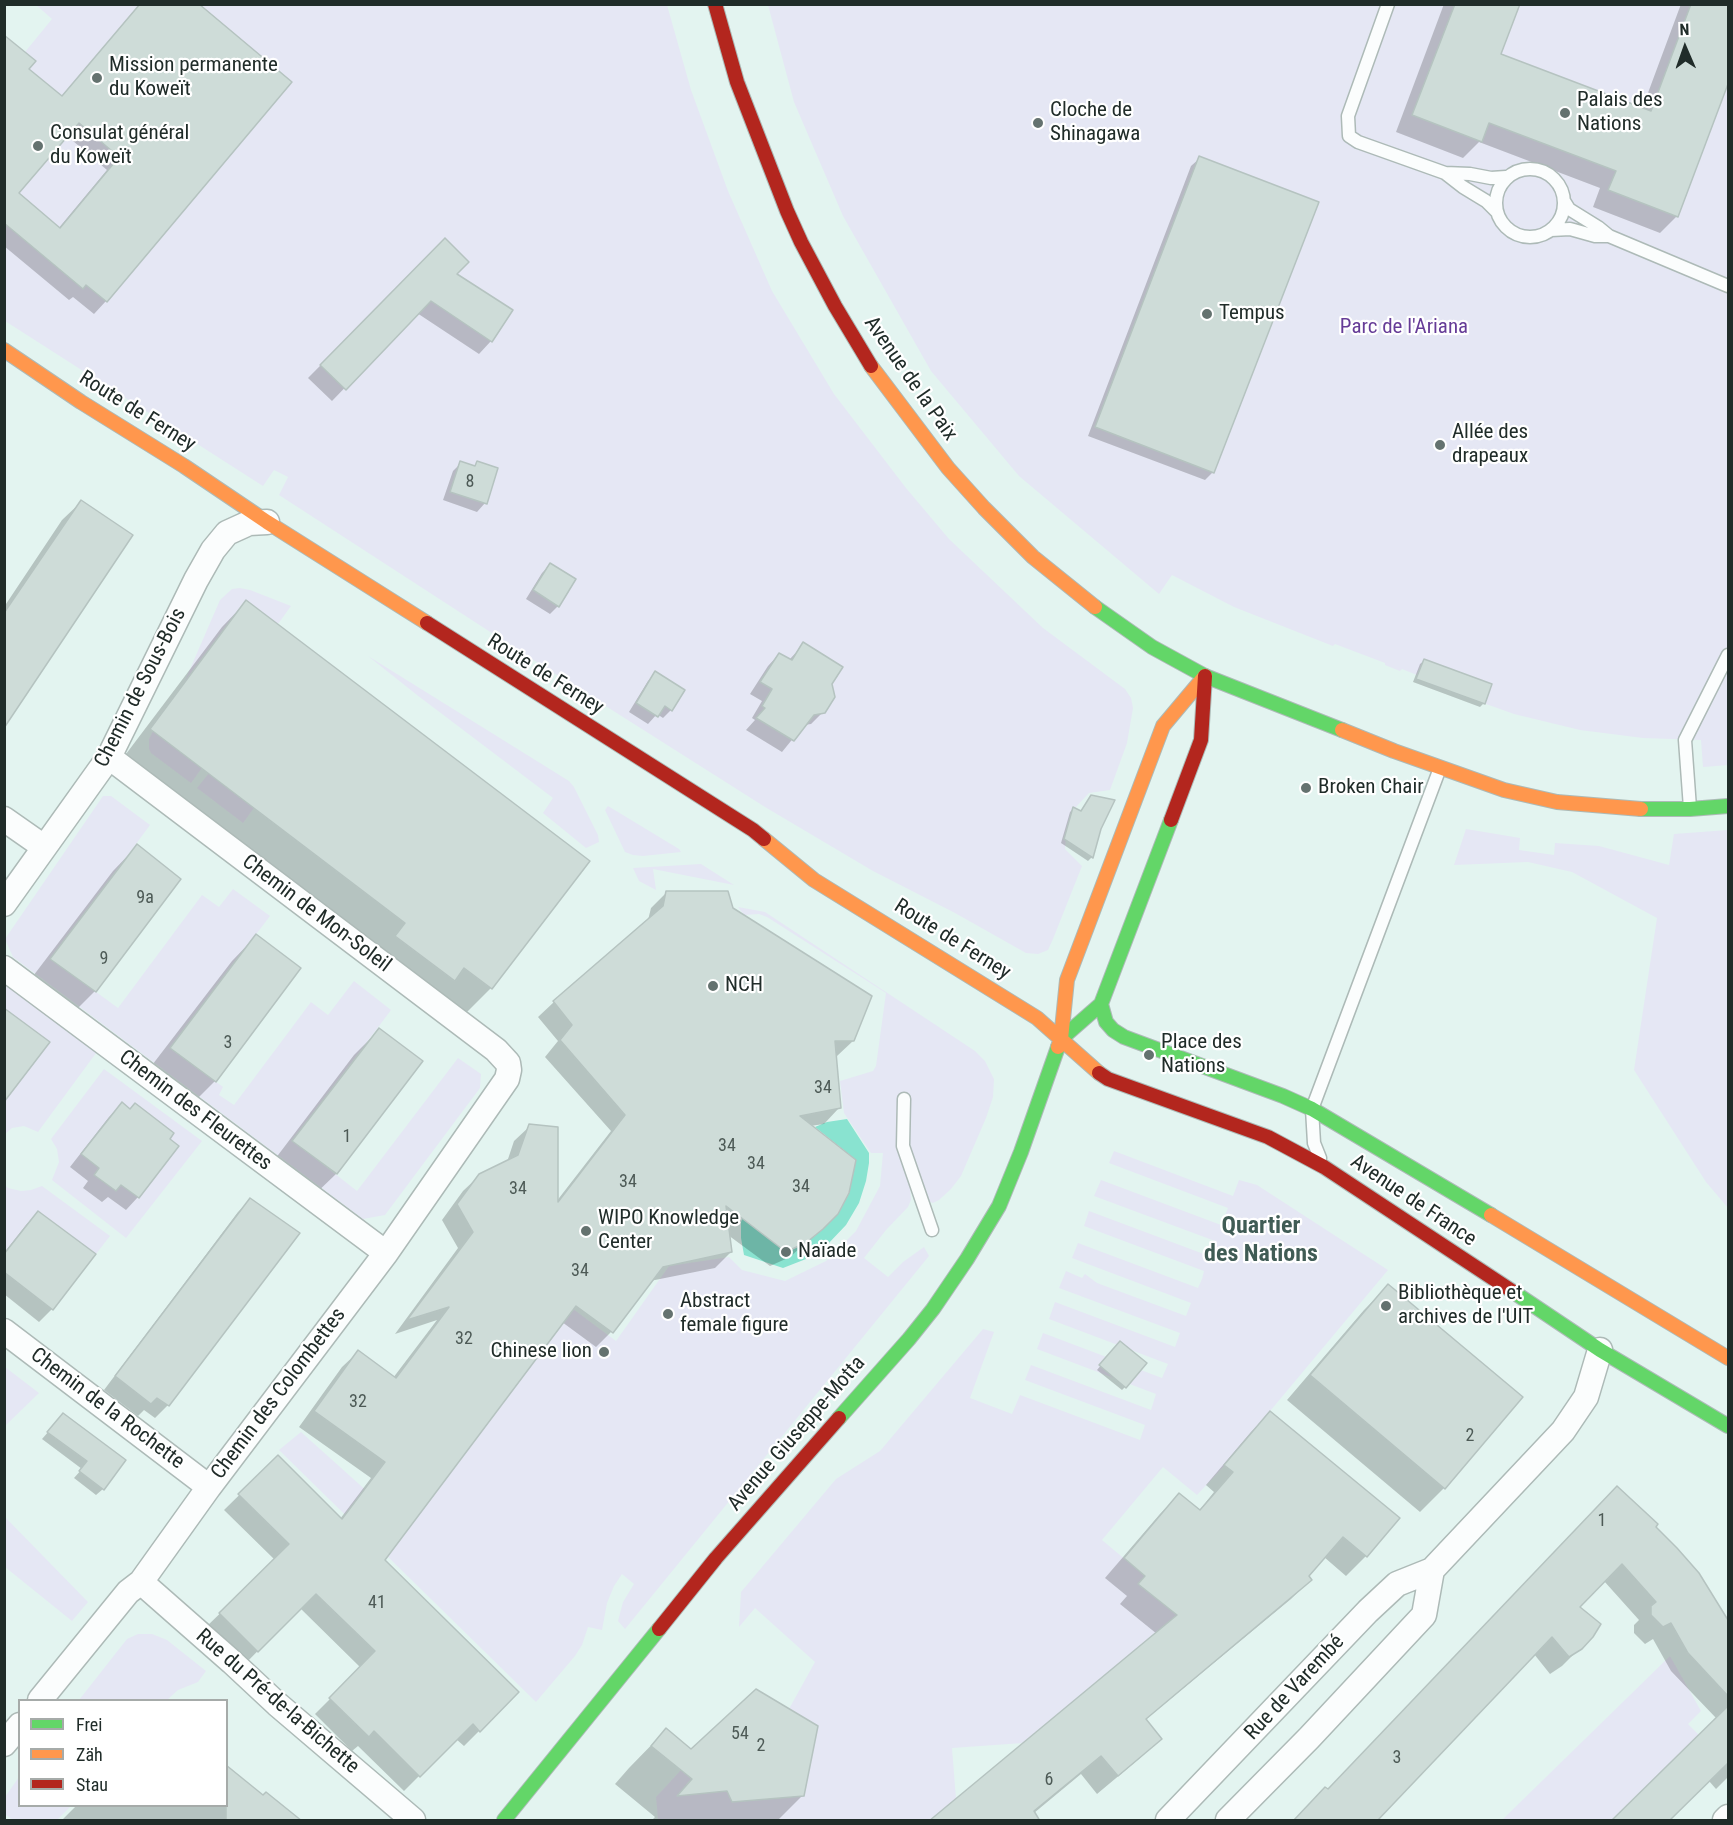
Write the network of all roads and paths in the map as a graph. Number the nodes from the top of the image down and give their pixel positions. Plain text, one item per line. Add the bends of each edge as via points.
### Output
1 (715, 4) edge
2 (1388, 4) edge
3 (1446, 172) junction
4 (1506, 177) junction
5 (1564, 201) junction
6 (1496, 211) junction
7 (1551, 230) junction
8 (1609, 236) junction
9 (1728, 285) edge
10 (4, 350) edge
11 (267, 522) junction
12 (1728, 655) edge
13 (1205, 676) junction
14 (109, 757) junction
15 (1441, 767) junction
16 (1728, 806) edge
17 (1690, 809) junction
18 (4, 819) edge
19 (44, 847) junction
20 (4, 903) edge
21 (4, 968) edge
22 (1101, 1004) junction
23 (1061, 1039) junction
24 (507, 1078) joint
25 (904, 1099) dead end
26 (1312, 1109) junction
27 (1324, 1167) junction
28 (932, 1230) dead end
29 (386, 1253) junction
30 (4, 1332) edge
31 (1600, 1350) junction
32 (1728, 1358) edge
33 (1728, 1426) edge
34 (209, 1487) junction
35 (1432, 1570) junction
36 (141, 1582) junction
37 (42, 1699) edge
38 (18, 1727) edge
39 (4, 1744) edge
40 (1728, 1817) edge
41 (413, 1821) edge
42 (504, 1821) edge
43 (1168, 1821) edge
44 (1228, 1821) edge
45 (1725, 1821) edge

1 - 13 main road, Avenue de la Paix via 737,82 801,242 834,306 903,412 955,476 1033,557 1152,647
2 - 3 lane via 1348,116 1349,136
3 - 4 lane
3 - 6 lane
4 - 5 lane via 1524,168 1544,171 1558,183
4 - 6 lane via 1496,193
5 - 7 lane via 1561,217
5 - 8 lane via 1569,209
6 - 7 lane via 1514,234 1533,237
7 - 8 lane
8 - 9 lane
10 - 11 main road, Route de Ferney
11 - 14 street, Chemin de Sous-Bois via 249,523 227,533 213,550
11 - 23 main road, Route de Ferney via 753,830 814,880 1037,1018
12 - 17 lane via 1685,740
13 - 15 main road
13 - 22 main road via 1201,740
13 - 23 main road via 1163,726 1067,980
14 - 19 street, Chemin de Sous-Bois
14 - 24 street, Chemin de Mon-Soleil via 496,1050 508,1063
15 - 17 main road via 1504,790 1557,802 1634,810
15 - 26 lane
16 - 17 main road
18 - 19 street
19 - 20 street, Chemin de Sous-Bois
21 - 29 street, Chemin des Fleurettes
22 - 23 main road
22 - 26 main road, Avenue de France via 1106,1023 1124,1037
23 - 27 main road, Avenue de France via 1108,1079 1268,1137
23 - 42 main road, Avenue Giuseppe-Motta via 999,1206 933,1309 716,1558
24 - 29 street, Chemin des Colombettes
25 - 28 lane via 903,1146
26 - 27 lane via 1314,1143
26 - 32 main road, Avenue de France
27 - 31 main road, Avenue de France
29 - 34 street, Chemin des Colombettes
30 - 34 street, Chemin de la Rochette
31 - 33 main road, Avenue de France
31 - 35 street, Rue de Varembé via 1586,1397 1563,1431
34 - 36 street, Chemin des Colombettes
35 - 43 street, Rue de Varembé via 1397,1584 1368,1611
35 - 44 street, Rue de Varembé via 1424,1615
36 - 37 street, Chemin des Colombettes via 128,1592
36 - 41 street, Rue du Pré-de-la-Bichette
38 - 39 street
40 - 45 street

